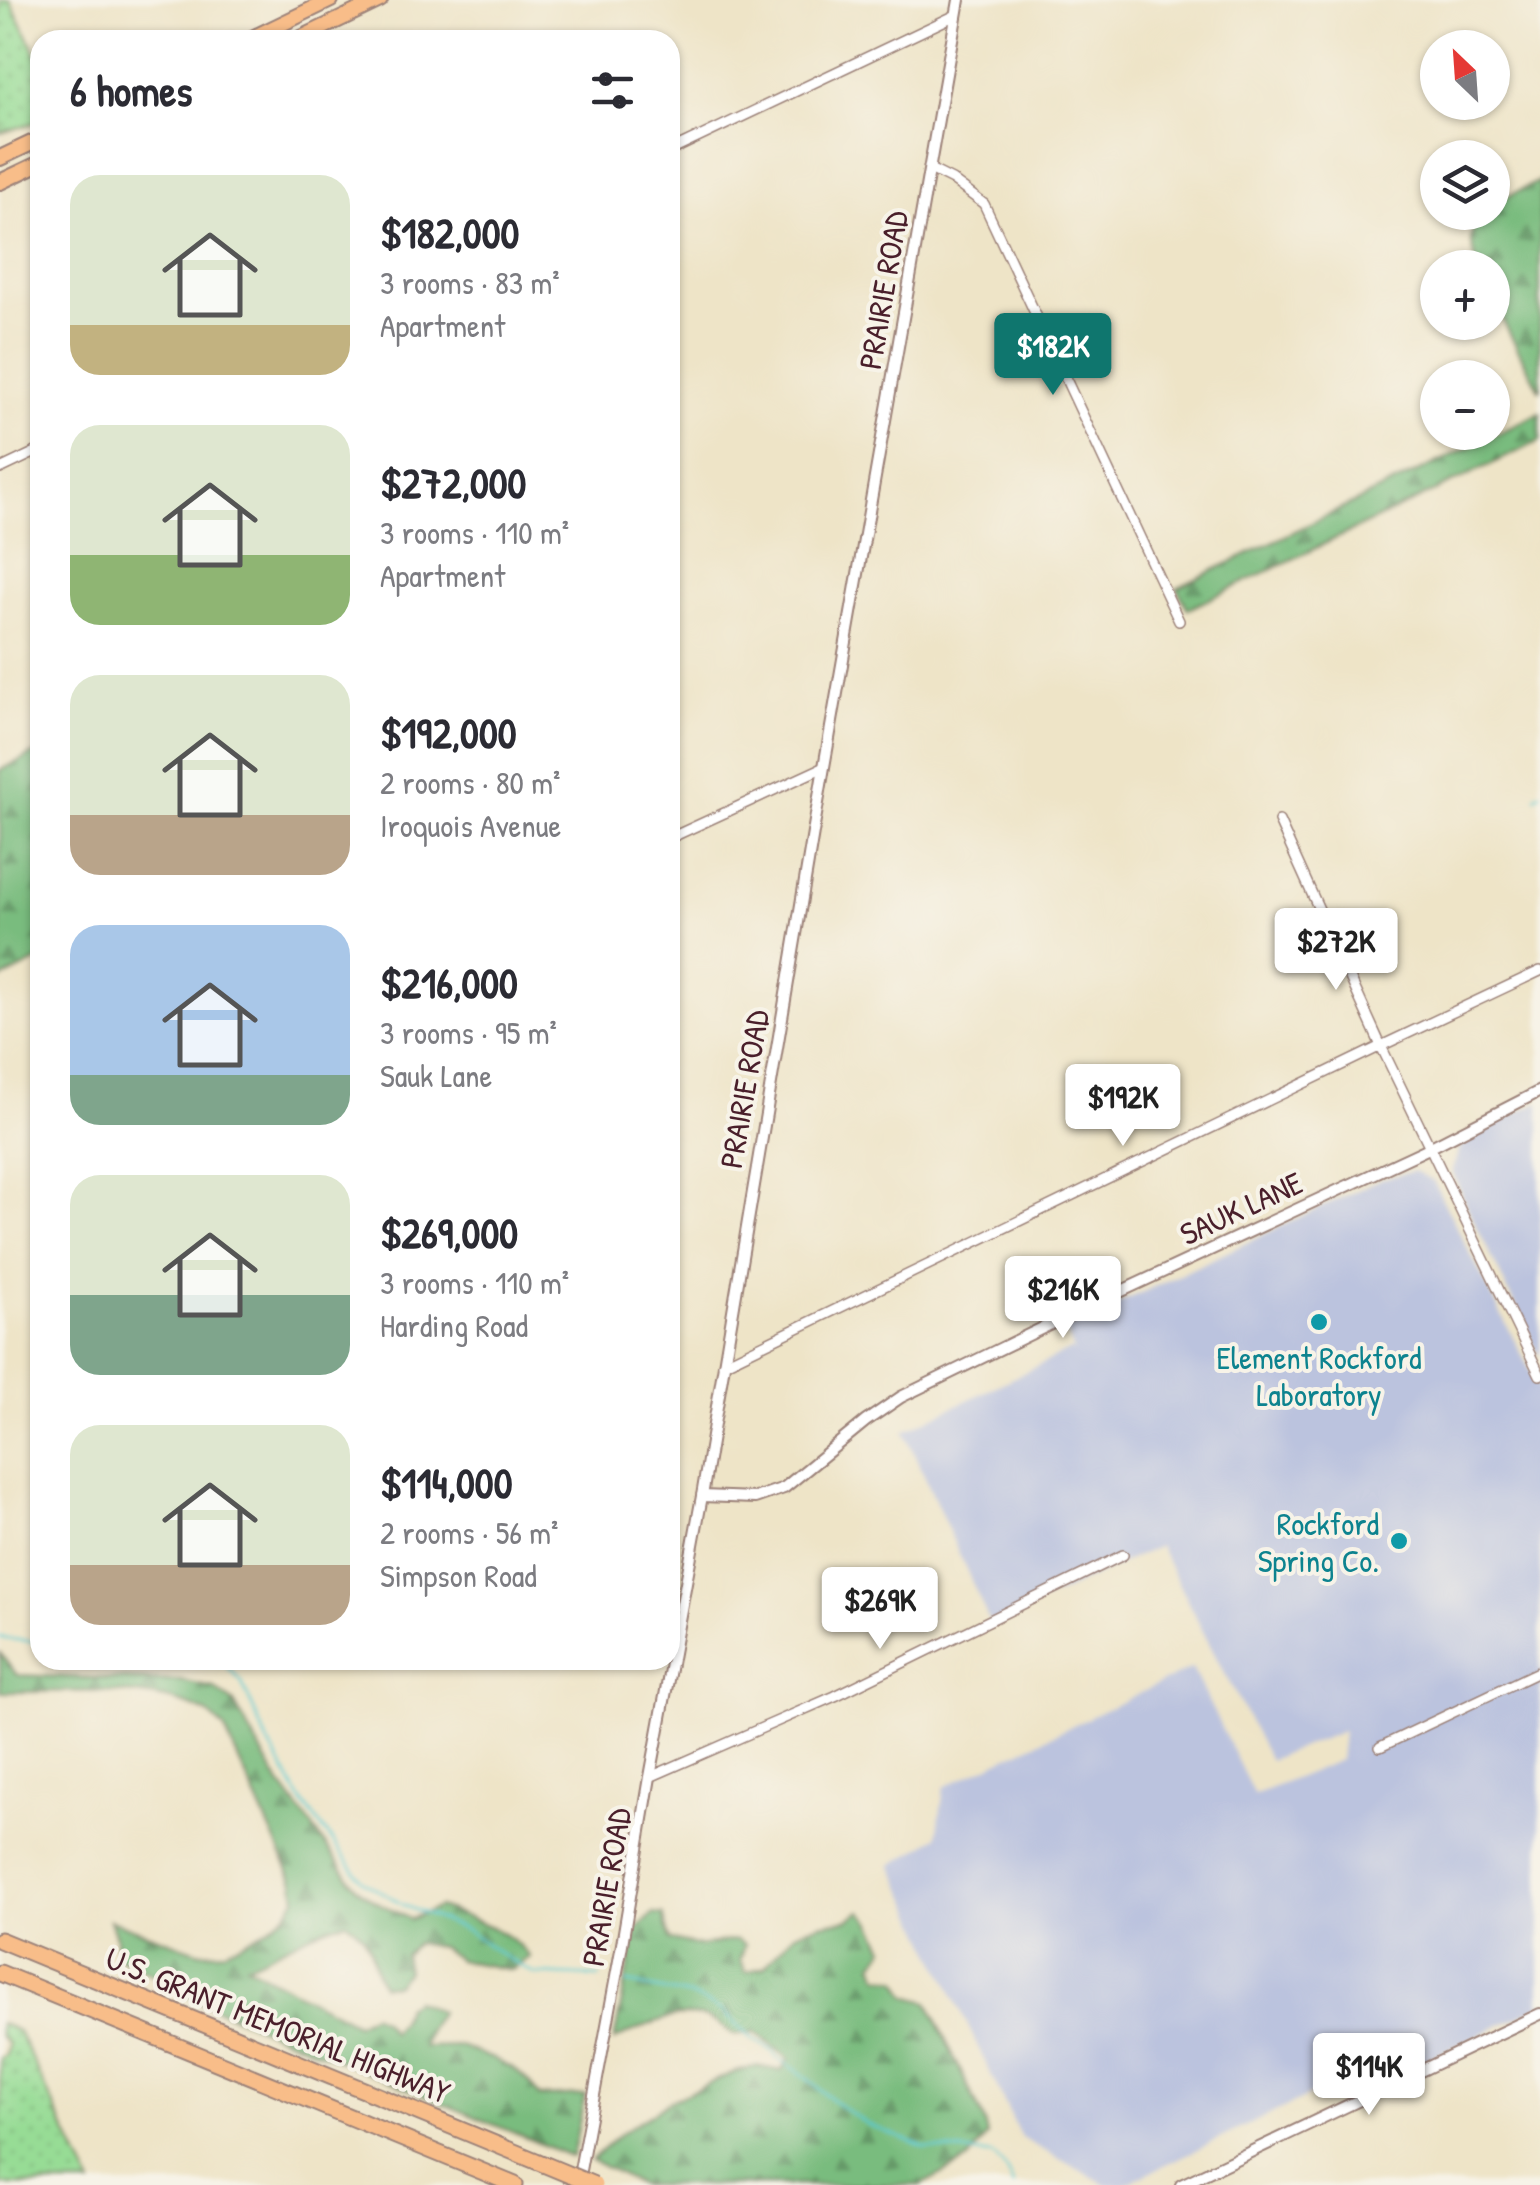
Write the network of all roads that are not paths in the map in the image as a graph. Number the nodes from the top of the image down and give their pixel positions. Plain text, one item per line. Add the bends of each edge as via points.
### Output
1 (331, 0) edge
2 (380, 0) edge
3 (958, 0) edge
4 (956, 15) junction
5 (269, 30) edge
6 (318, 30) edge
7 (30, 144) edge
8 (680, 146) edge
9 (0, 158) edge
10 (30, 168) edge
11 (930, 169) junction
12 (0, 182) edge
13 (30, 455) edge
14 (0, 469) edge
15 (1178, 622) dead end
16 (824, 767) junction
17 (1279, 821) dead end
18 (680, 833) edge
19 (1540, 971) edge
20 (1381, 1046) junction
21 (1540, 1091) edge
22 (1430, 1148) junction
23 (723, 1364) junction
24 (1540, 1375) edge
25 (702, 1496) junction
26 (1122, 1554) dead end
27 (680, 1614) edge
28 (670, 1670) edge
29 (1540, 1671) edge
30 (1380, 1747) dead end
31 (650, 1776) junction
32 (0, 1940) edge
33 (0, 1973) edge
34 (1540, 2014) edge
35 (515, 2185) edge
36 (577, 2185) edge
37 (594, 2185) edge
38 (1180, 2185) edge

1 - 5 main road
2 - 6 main road
3 - 4 street, PRAIRIE ROAD
4 - 8 street
4 - 11 street, PRAIRIE ROAD
7 - 9 main road
10 - 12 main road
11 - 15 street via 984,204
11 - 16 street, PRAIRIE ROAD
13 - 14 street
16 - 18 street
16 - 23 street, PRAIRIE ROAD
17 - 20 street
19 - 20 street
20 - 22 street
20 - 23 street
21 - 22 street, SAUK LANE
22 - 24 street
22 - 25 street, SAUK LANE via 901,1397 784,1488 755,1498
23 - 25 street, PRAIRIE ROAD
25 - 27 street, PRAIRIE ROAD
26 - 31 street via 835,1696
28 - 31 street, PRAIRIE ROAD
29 - 30 street
31 - 36 street, PRAIRIE ROAD
32 - 37 highway, U.S. GRANT MEMORIAL HIGHWAY, bridge
33 - 35 highway, U.S. GRANT MEMORIAL HIGHWAY
34 - 38 street

